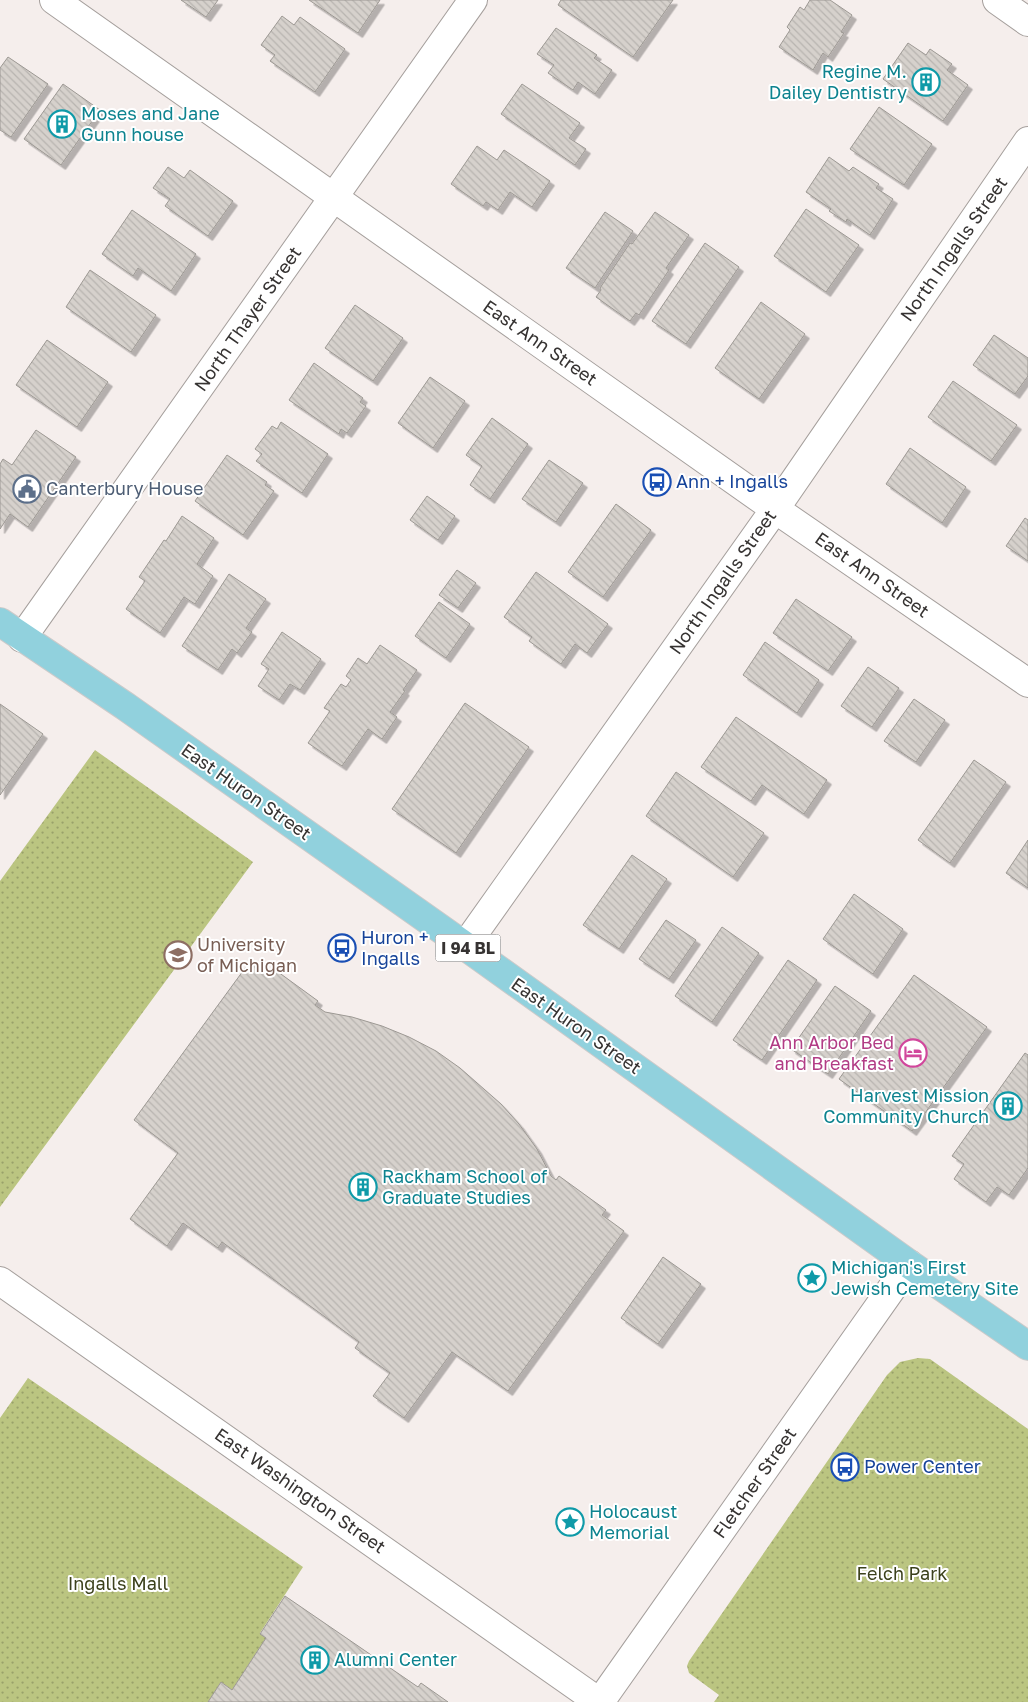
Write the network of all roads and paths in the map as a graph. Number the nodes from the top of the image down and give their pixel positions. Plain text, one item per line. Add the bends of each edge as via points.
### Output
1 (54, 0) edge
2 (473, 0) edge
3 (997, 0) edge
4 (1028, 22) edge
5 (1028, 141) edge
6 (334, 197) junction
7 (775, 508) junction
8 (0, 622) edge
9 (22, 638) junction
10 (1028, 683) edge
11 (465, 946) junction
12 (909, 1264) junction
13 (0, 1281) edge
14 (1028, 1346) edge
15 (599, 1702) edge

1 - 6 street, East Ann Street
2 - 6 street, North Thayer Street
3 - 4 street
5 - 7 street, North Ingalls Street
6 - 7 street, East Ann Street
6 - 9 street, North Thayer Street
7 - 10 street, East Ann Street
7 - 11 street, North Ingalls Street
8 - 9 main road, East Huron Street / I 94 BL
9 - 11 main road, East Huron Street / I 94 BL via 125,706
11 - 12 main road, East Huron Street / I 94 BL
12 - 14 main road, East Huron Street / I 94 BL
12 - 15 street, Fletcher Street
13 - 15 street, East Washington Street

